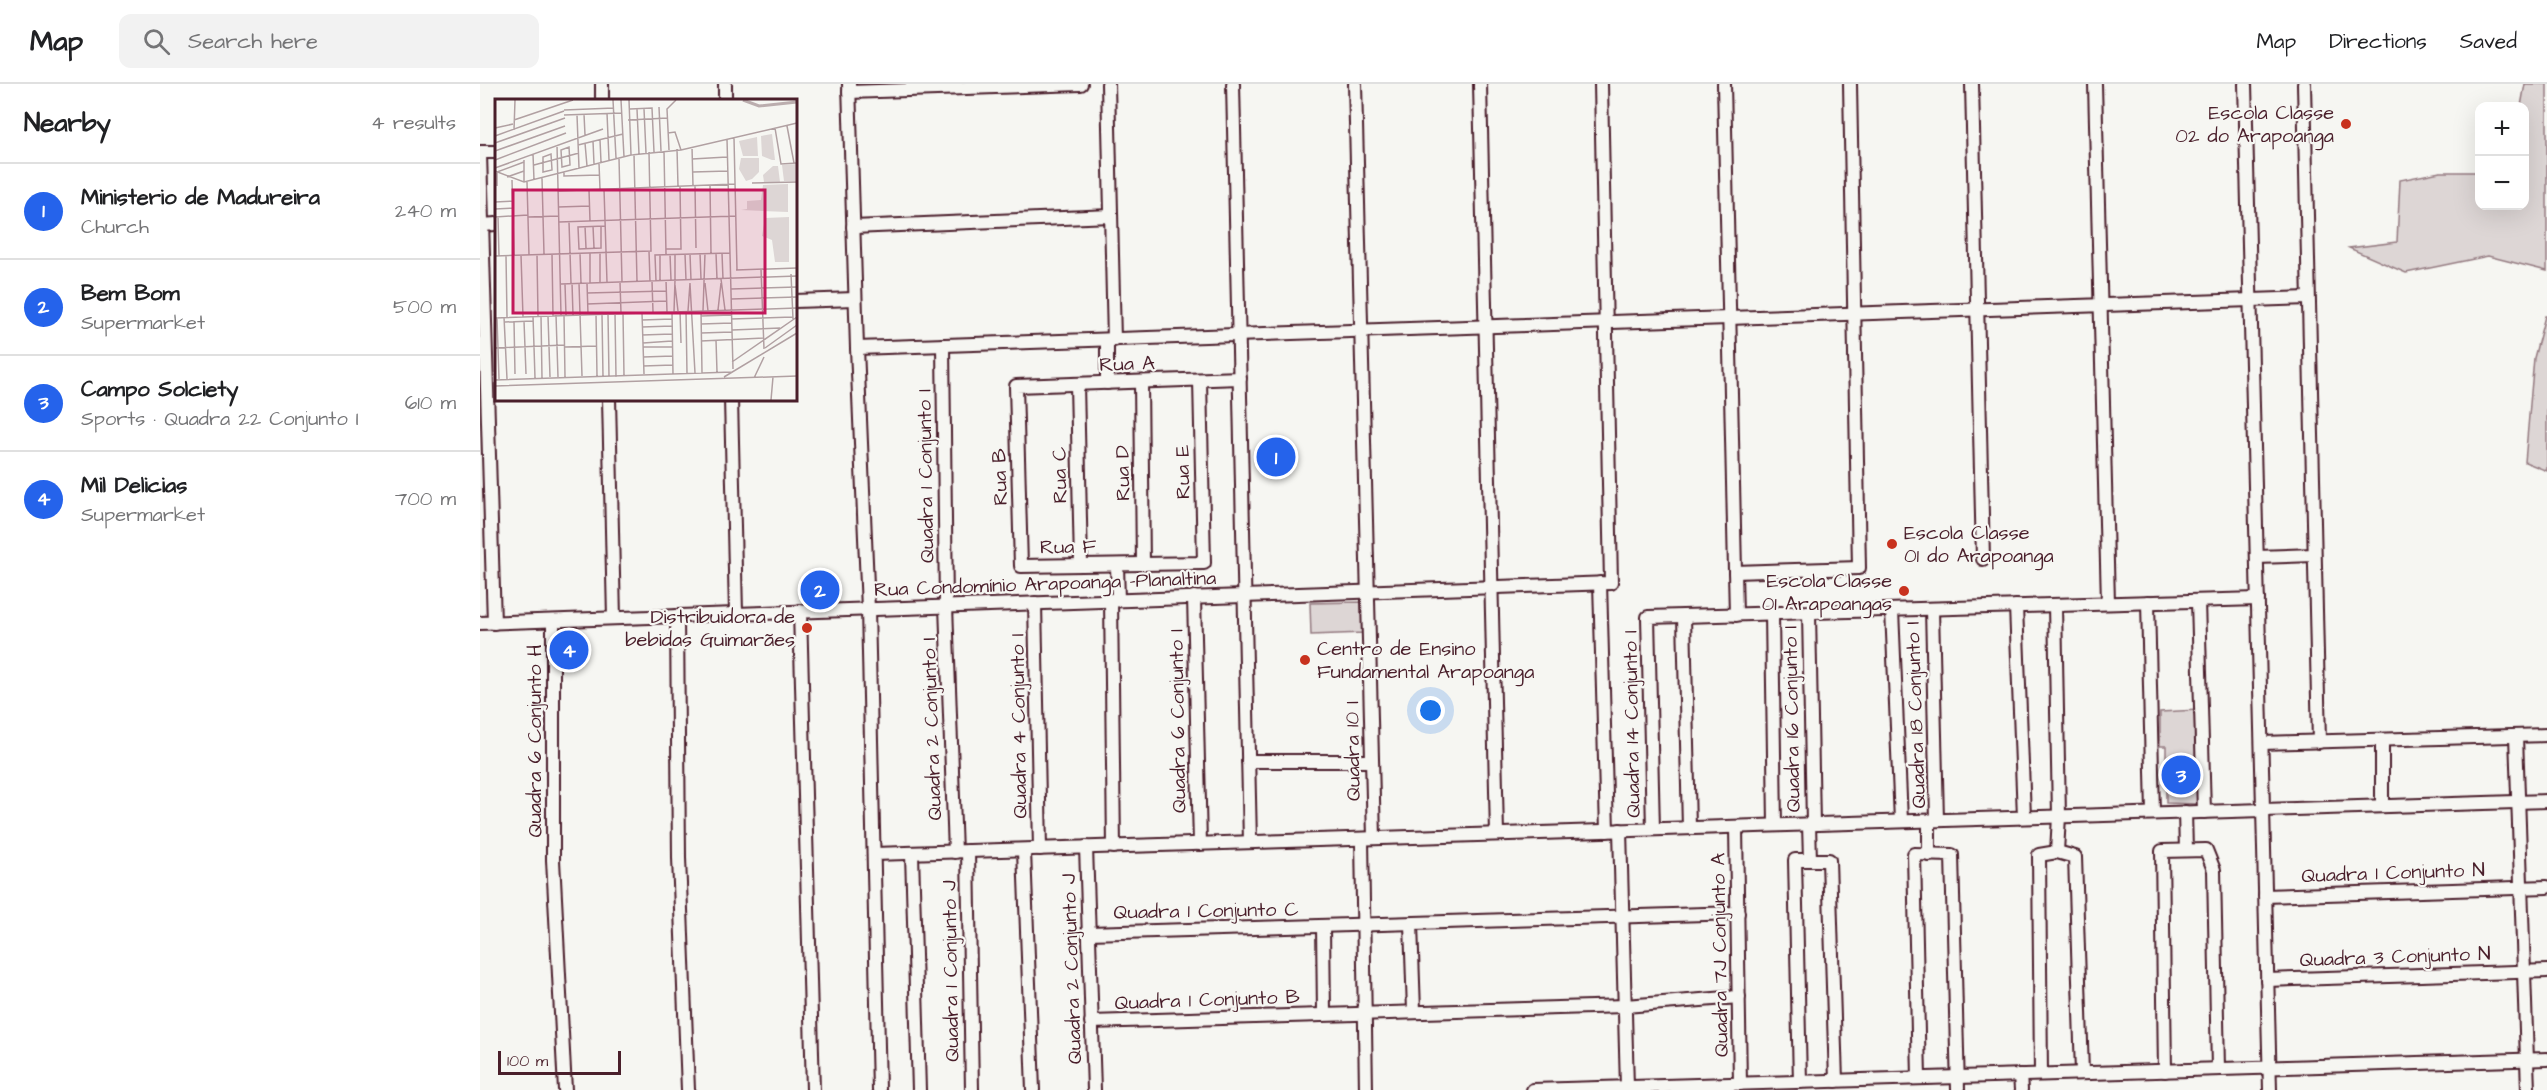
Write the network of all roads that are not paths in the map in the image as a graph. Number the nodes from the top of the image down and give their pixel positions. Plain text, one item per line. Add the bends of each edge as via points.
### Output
1 (1082, 84) edge
2 (1108, 84) edge
3 (1233, 84) edge
4 (1355, 84) edge
5 (1480, 84) edge
6 (1601, 84) edge
7 (1724, 84) edge
8 (1850, 84) edge
9 (1972, 84) edge
10 (2095, 84) edge
11 (2245, 84) edge
12 (2304, 84) edge
13 (849, 88) edge
14 (495, 152) edge
15 (480, 153) edge
16 (480, 179) edge
17 (1111, 216) junction
18 (495, 224) edge
19 (482, 225) junction
20 (853, 227) junction
21 (481, 238) edge
22 (2308, 298) junction
23 (487, 299) edge
24 (855, 299) junction
25 (2251, 300) junction
26 (796, 301) edge
27 (2101, 305) junction
28 (1977, 310) junction
29 (1855, 314) junction
30 (1729, 318) junction
31 (1606, 322) junction
32 (1485, 327) junction
33 (1361, 331) junction
34 (1239, 335) junction
35 (1110, 340) junction
36 (943, 345) junction
37 (856, 348) junction
38 (483, 361) edge
39 (1240, 378) junction
40 (1200, 380) junction
41 (1141, 382) junction
42 (1107, 383) junction
43 (1077, 384) junction
44 (1016, 386) joint
45 (609, 400) edge
46 (731, 400) edge
47 (484, 422) edge
48 (485, 487) edge
49 (2314, 555) junction
50 (2257, 557) junction
51 (1983, 559) dead end
52 (1204, 563) joint
53 (1143, 564) junction
54 (1081, 565) junction
55 (1117, 565) junction
56 (1021, 566) joint
57 (1735, 572) junction
58 (1605, 583) junction
59 (1491, 587) junction
60 (1368, 591) junction
61 (1245, 595) junction
62 (1194, 597) junction
63 (2258, 599) junction
64 (1114, 600) junction
65 (2198, 601) junction
66 (2148, 602) junction
67 (1035, 603) junction
68 (2108, 603) junction
69 (2055, 605) junction
70 (946, 606) junction
71 (2016, 606) junction
72 (868, 609) junction
73 (1932, 609) junction
74 (1892, 610) junction
75 (800, 611) junction
76 (1809, 613) junction
77 (736, 614) junction
78 (1772, 614) junction
79 (1736, 615) junction
80 (677, 616) junction
81 (1684, 616) junction
82 (614, 618) junction
83 (553, 621) junction
84 (480, 623) edge
85 (494, 623) junction
86 (2547, 735) edge
87 (2516, 736) junction
88 (2382, 740) junction
89 (2319, 742) junction
90 (2262, 743) junction
91 (1248, 761) junction
92 (1371, 761) junction
93 (2519, 801) junction
94 (2547, 801) edge
95 (2382, 806) junction
96 (2263, 810) junction
97 (2185, 812) junction
98 (2204, 812) junction
99 (2154, 813) junction
100 (2059, 816) junction
101 (2024, 818) junction
102 (1933, 820) junction
103 (1901, 821) junction
104 (1811, 824) junction
105 (1775, 825) junction
106 (1736, 827) junction
107 (1689, 828) junction
108 (1653, 829) junction
109 (1620, 830) junction
110 (1606, 831) junction
111 (1497, 834) junction
112 (1368, 838) junction
113 (1250, 842) junction
114 (1200, 844) junction
115 (1114, 846) junction
116 (1086, 847) junction
117 (1040, 849) junction
118 (2186, 850) junction
119 (968, 851) junction
120 (1024, 851) junction
121 (955, 852) junction
122 (2057, 852) junction
123 (874, 854) junction
124 (912, 854) junction
125 (1929, 855) junction
126 (1810, 860) junction
127 (2522, 887) junction
128 (2547, 887) edge
129 (2265, 896) junction
130 (1738, 913) junction
131 (1622, 917) junction
132 (1411, 924) junction
133 (1364, 925) junction
134 (1323, 927) junction
135 (1089, 933) junction
136 (2547, 971) edge
137 (2524, 972) junction
138 (2267, 980) junction
139 (1739, 997) junction
140 (1625, 1006) junction
141 (1414, 1011) junction
142 (1365, 1013) junction
143 (1324, 1014) junction
144 (1091, 1022) junction
145 (2528, 1059) junction
146 (2547, 1059) edge
147 (2270, 1067) junction
148 (2218, 1069) junction
149 (2165, 1071) junction
150 (2082, 1073) junction
151 (2042, 1074) junction
152 (2020, 1075) junction
153 (1957, 1077) junction
154 (1919, 1078) junction
155 (1836, 1081) junction
156 (1800, 1082) junction
157 (1740, 1084) junction
158 (1900, 1084) edge
159 (1853, 1085) edge
160 (1783, 1086) edge
161 (1627, 1087) junction
162 (565, 1090) edge
163 (688, 1090) edge
164 (813, 1090) edge
165 (879, 1090) edge
166 (919, 1090) edge
167 (972, 1090) edge
168 (1033, 1090) edge
169 (1094, 1090) edge
170 (1366, 1090) edge
171 (1535, 1090) edge
172 (1958, 1090) edge
173 (2021, 1090) edge
174 (2270, 1090) edge
175 (2529, 1090) edge

1 - 13 street
2 - 17 street
3 - 34 street
4 - 33 street, Quadra 10 I
5 - 32 street
6 - 31 street
7 - 30 street
8 - 29 street
9 - 28 street
10 - 27 street
11 - 25 street
12 - 22 street
13 - 20 street
14 - 15 street
15 - 16 street
16 - 19 street
17 - 20 street
17 - 35 street
18 - 19 street
19 - 21 street
20 - 24 street
21 - 23 street
22 - 25 street
22 - 49 street
23 - 38 street
24 - 26 street
24 - 37 street
25 - 27 street
25 - 50 street
27 - 28 street
27 - 68 street
28 - 29 street
28 - 51 street
29 - 30 street
29 - 57 street via 1859,568
30 - 31 street
30 - 57 street
31 - 32 street
31 - 58 street
32 - 33 street
32 - 59 street
33 - 34 street
33 - 60 street, Quadra 10 I
34 - 35 street
34 - 39 street
35 - 36 street
35 - 42 street
36 - 37 street
36 - 70 street, Quadra 1 Conjunto I
37 - 72 street
38 - 47 street
39 - 40 street, Rua A
39 - 61 street
40 - 41 street, Rua A
40 - 52 street, Rua E
41 - 42 street, Rua A
41 - 53 street, Rua D
42 - 43 street, Rua A
43 - 44 street, Rua A
43 - 54 street, Rua C
44 - 56 street, Rua B
45 - 82 street
46 - 77 street
47 - 48 street
48 - 85 street
49 - 50 street
49 - 89 street
50 - 63 street
52 - 53 street, Rua F
53 - 55 street, Rua F
54 - 55 street, Rua F
54 - 56 street, Rua F
55 - 64 street, Rua F
57 - 79 street
58 - 59 street, Rua Condomínio Arapoanga -Planaltina
58 - 110 street
59 - 60 street, Rua Condomínio Arapoanga -Planaltina
59 - 111 street
60 - 61 street, Rua Condomínio Arapoanga -Planaltina
60 - 92 street, Quadra 10 I
61 - 62 street, Rua Condomínio Arapoanga -Planaltina
61 - 91 street
62 - 64 street, Rua Condomínio Arapoanga -Planaltina
62 - 114 street, Quadra 6 Conjunto I
63 - 65 street
63 - 90 street
64 - 67 street, Rua Condomínio Arapoanga -Planaltina
64 - 115 street, Rua F
65 - 66 street
65 - 98 street
66 - 68 street
66 - 99 street
67 - 70 street, Rua Condomínio Arapoanga -Planaltina
67 - 117 street, Quadra 4 Conjunto I
68 - 69 street
69 - 71 street
69 - 100 street
70 - 72 street, Rua Condomínio Arapoanga -Planaltina
70 - 121 street, Quadra 2 Conjunto I
71 - 73 street
71 - 101 street
72 - 75 street, Rua Condomínio Arapoanga -Planaltina
72 - 123 street
73 - 74 street
73 - 102 street, Quadra 18 Conjunto I
74 - 76 street
74 - 103 street, Quadra 18 Conjunto I
75 - 77 street, Rua Condomínio Arapoanga -Planaltina
75 - 164 street
76 - 78 street
76 - 104 street, Quadra 16 Conjunto I
77 - 80 street, Rua Condomínio Arapoanga -Planaltina
78 - 79 street
78 - 105 street, Quadra 16 Conjunto I
79 - 81 street
80 - 82 street, Rua Condomínio Arapoanga -Planaltina
80 - 163 street via 679,858
81 - 107 street
81 - 108 street, Quadra 14 Conjunto I via 1648,617
82 - 83 street, Rua Condomínio Arapoanga -Planaltina
83 - 85 street, Rua Condomínio Arapoanga -Planaltina
83 - 162 street, Quadra 6 Conjunto H via 553,860
84 - 85 street, Rua Condomínio Arapoanga -Planaltina
86 - 87 street
87 - 88 street
87 - 93 street
88 - 89 street
88 - 95 street
89 - 90 street
90 - 96 street
91 - 92 street
91 - 113 street
92 - 112 street, Quadra 10 I
93 - 94 street
93 - 95 street
93 - 127 street
95 - 96 street
96 - 98 street
96 - 129 street
97 - 98 street
97 - 99 street
97 - 118 street
99 - 100 street
100 - 101 street
100 - 122 street
101 - 102 street
102 - 103 street
102 - 125 street, Quadra 18 Conjunto I
103 - 104 street
104 - 105 street
104 - 126 street, Quadra 16 Conjunto I
105 - 106 street
106 - 107 street
106 - 130 street, Quadra 7J Conjunto A
107 - 108 street
108 - 109 street
109 - 110 street
109 - 131 street
110 - 111 street
111 - 112 street
112 - 113 street
112 - 133 street, Quadra 10 I
113 - 114 street
114 - 115 street
115 - 116 street
116 - 117 street
116 - 135 street, Quadra 2 Conjunto J
117 - 120 street
118 - 148 street via 2206,850 2214,870
118 - 149 street via 2162,851
119 - 120 street
119 - 121 street
119 - 167 street, Quadra 1 Conjunto J
120 - 168 street
121 - 124 street
122 - 150 street via 2075,857
122 - 151 street via 2039,855
123 - 124 street
123 - 165 street
124 - 166 street, Quadra 1 Conjunto J
125 - 153 street via 1952,855
125 - 154 street via 1914,854
126 - 155 street via 1829,860
126 - 156 street via 1795,860
127 - 128 street, Quadra 1 Conjunto N
127 - 129 street, Quadra 1 Conjunto N
127 - 137 street
129 - 138 street
130 - 131 street, Quadra 1 Conjunto C
130 - 139 street, Quadra 7J Conjunto A
131 - 132 street, Quadra 1 Conjunto C
131 - 140 street
132 - 133 street, Quadra 1 Conjunto C
132 - 141 street
133 - 134 street, Quadra 1 Conjunto C
133 - 142 street, Quadra 10 I
134 - 135 street, Quadra 1 Conjunto C
134 - 143 street
135 - 144 street, Quadra 2 Conjunto J
136 - 137 street, Quadra 3 Conjunto N
137 - 138 street, Quadra 3 Conjunto N
137 - 145 street
138 - 147 street
139 - 140 street, Quadra 1 Conjunto B
139 - 157 street, Quadra 7J Conjunto A
140 - 141 street, Quadra 1 Conjunto B
140 - 161 street
141 - 142 street, Quadra 1 Conjunto B
142 - 143 street, Quadra 1 Conjunto B
142 - 170 street, Quadra 10 I
143 - 144 street, Quadra 1 Conjunto B
144 - 169 street, Quadra 2 Conjunto J
145 - 146 street
145 - 147 street
145 - 175 street
147 - 148 street
147 - 174 street
148 - 149 street
149 - 150 street
150 - 151 street
151 - 152 street
152 - 153 street
152 - 173 street
153 - 154 street
153 - 172 street
154 - 158 street
155 - 156 street
155 - 159 street
156 - 160 street
157 - 160 street
157 - 161 street
158 - 159 street
161 - 171 street

